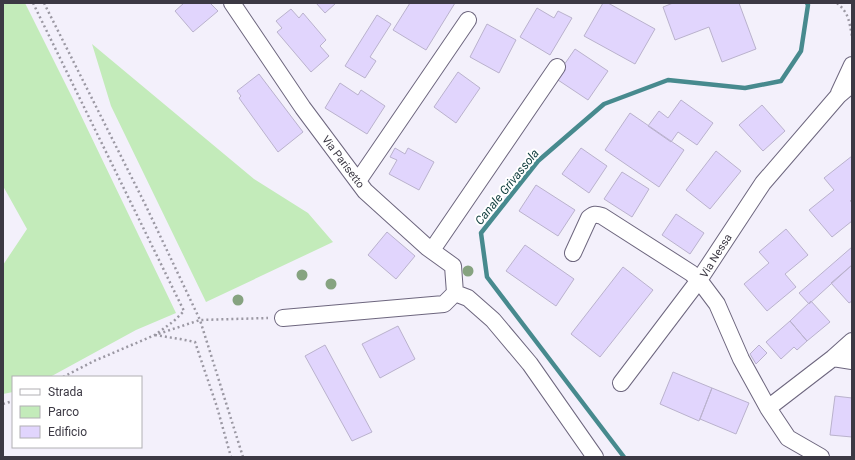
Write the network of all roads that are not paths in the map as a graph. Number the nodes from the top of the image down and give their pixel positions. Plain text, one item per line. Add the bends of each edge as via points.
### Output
1 (238, 5) edge
2 (468, 20) dead end
3 (852, 65) edge
4 (557, 67) dead end
5 (852, 84) edge
6 (838, 96) junction
7 (358, 181) junction
8 (432, 250) junction
9 (573, 253) dead end
10 (699, 280) junction
11 (449, 298) junction
12 (283, 318) road end
13 (852, 341) edge
14 (833, 358) junction
15 (852, 361) edge
16 (621, 383) dead end
17 (768, 408) junction
18 (595, 457) edge
19 (821, 457) edge

1 - 7 street, Via Parisetto via 303,108
2 - 7 street
3 - 6 street
4 - 8 street
5 - 6 street
6 - 10 street, Via Nessa via 763,183
7 - 8 street, Via Parisetto
8 - 11 street, Via Parisetto via 453,266
9 - 10 street via 589,218 597,214
10 - 16 street
10 - 17 street, Via Nessa via 717,304 740,358
11 - 12 street
11 - 18 street via 468,298 493,320 530,364
13 - 14 street
14 - 15 street
14 - 17 street
17 - 19 street, Via Nessa via 788,438

